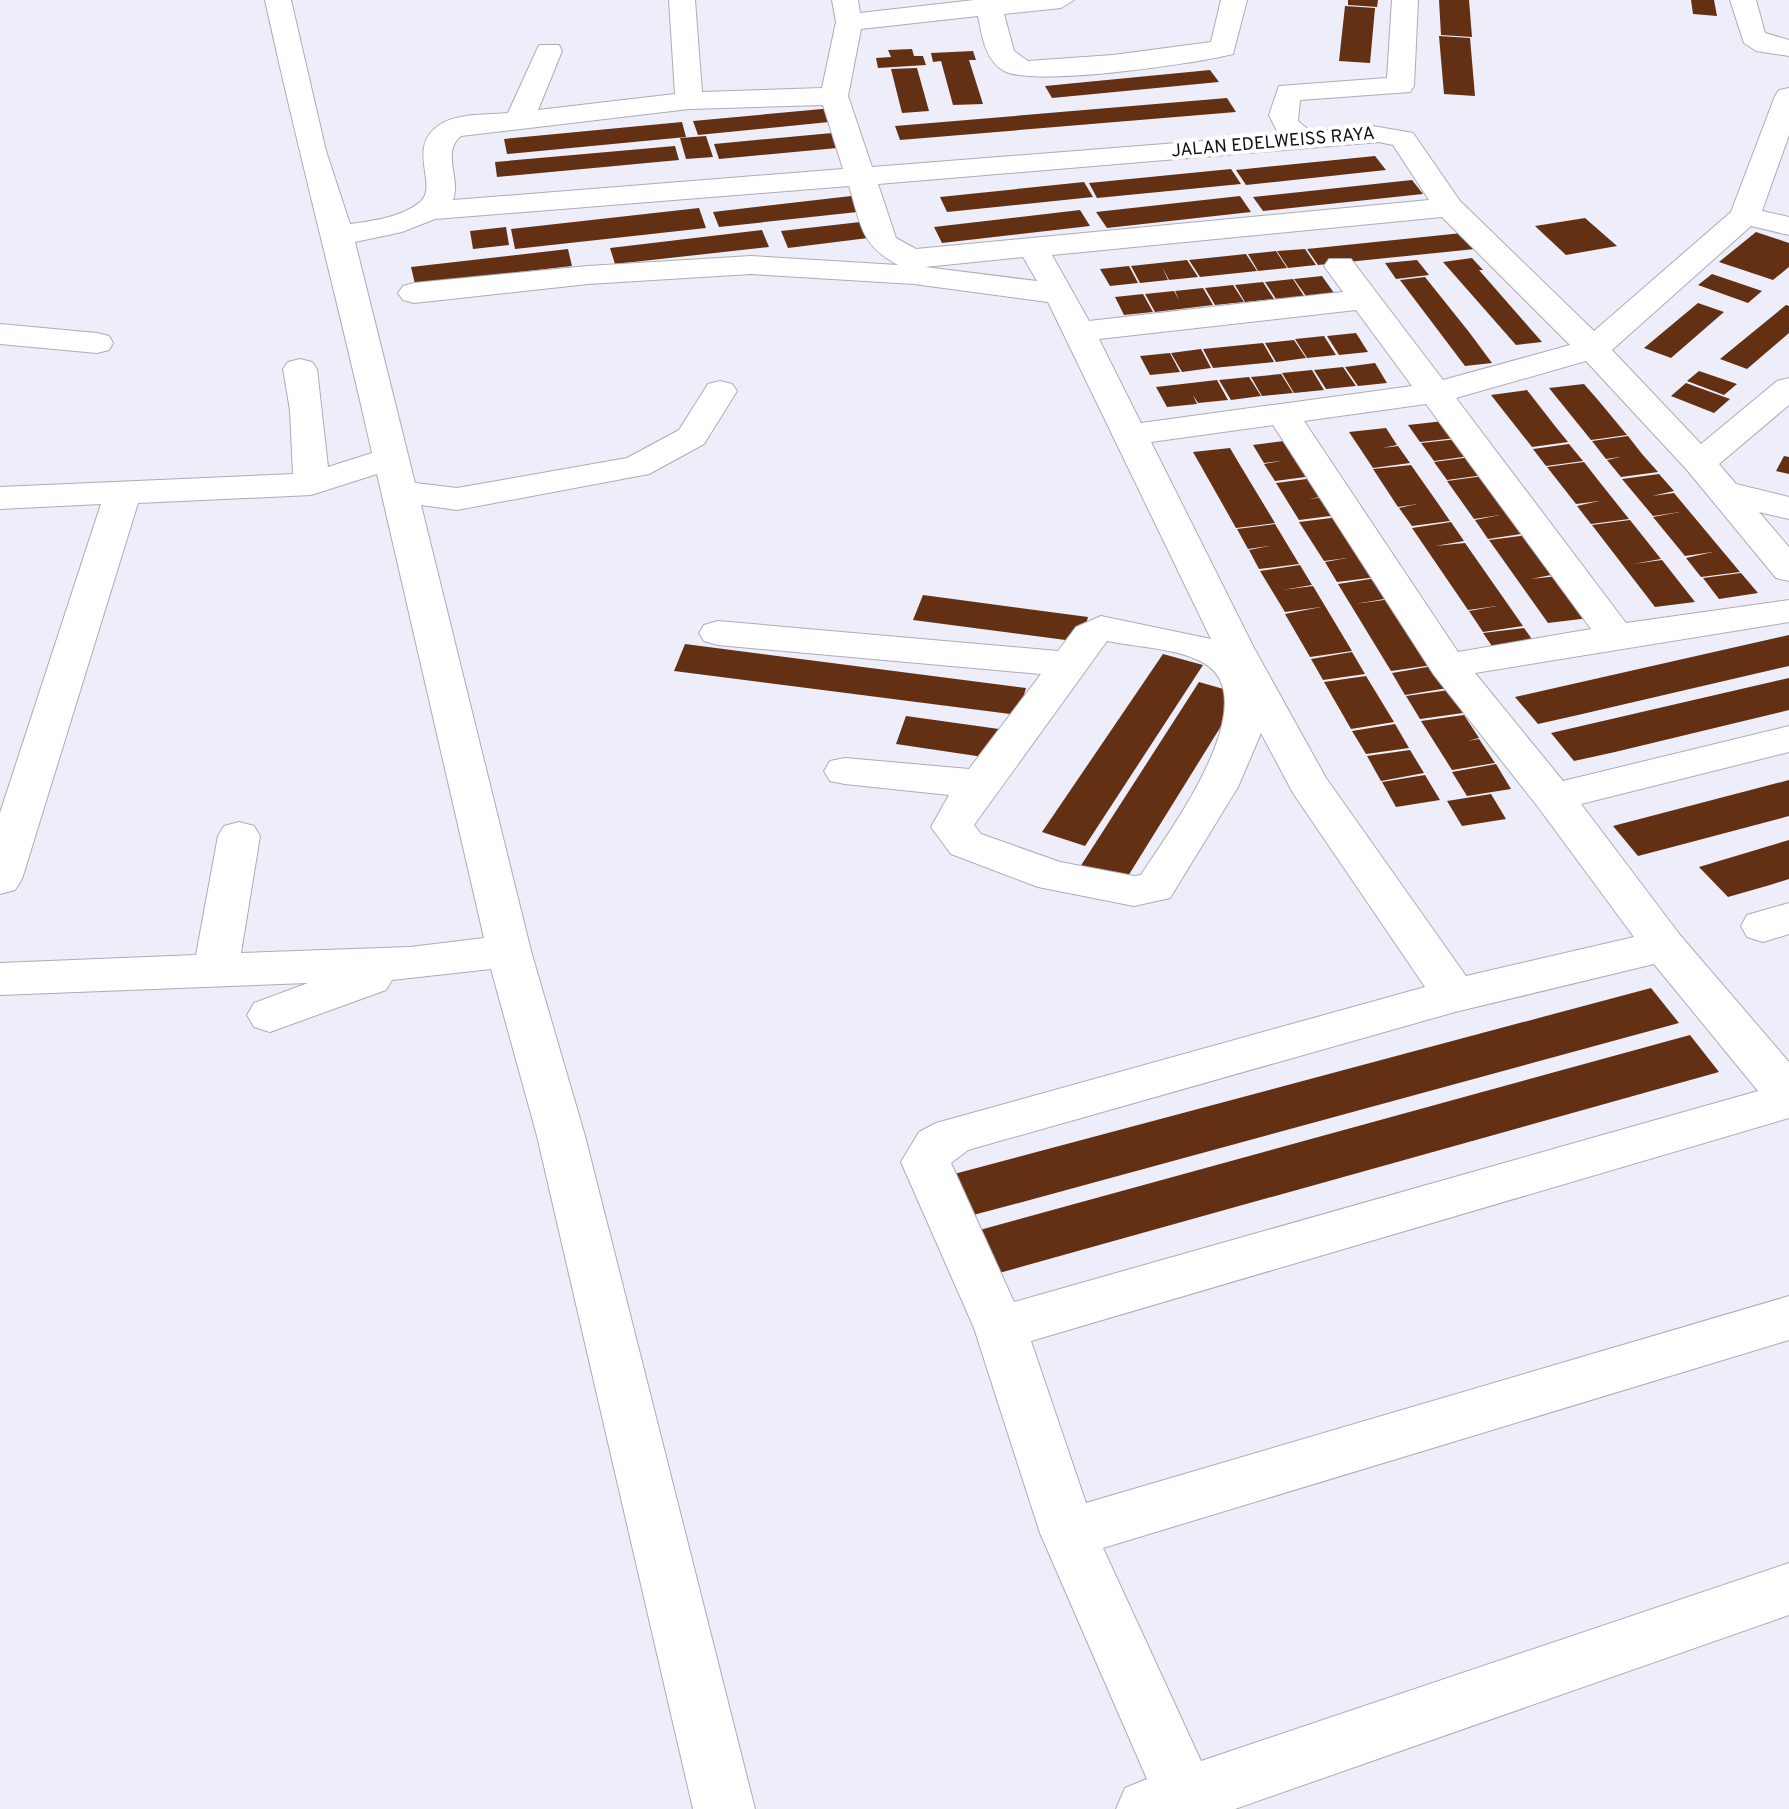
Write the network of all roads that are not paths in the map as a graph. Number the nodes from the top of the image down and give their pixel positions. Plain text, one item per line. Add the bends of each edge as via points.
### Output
1 (278, 0) edge
2 (682, 0) edge
3 (1061, 0) edge
4 (1234, 0) edge
5 (1405, 0) edge
6 (1743, 0) edge
7 (989, 4) edge
8 (847, 11) edge
9 (1789, 48) edge
10 (549, 51) dead end
11 (834, 96) junction
12 (1789, 96) edge
13 (689, 101) junction
14 (1281, 112) junction
15 (1249, 115) dead end
16 (520, 119) junction
17 (1137, 126) dead end
18 (1306, 141) junction
19 (856, 166) junction
20 (432, 200) junction
21 (1449, 207) junction
22 (1745, 216) junction
23 (1789, 226) edge
24 (338, 235) junction
25 (887, 247) junction
26 (1033, 248) junction
27 (1340, 266) dead end
28 (860, 274) junction
29 (414, 293) dead end
30 (1060, 294) junction
31 (1364, 299) junction
32 (1078, 332) junction
33 (3, 339) edge
34 (97, 343) dead end
35 (1593, 349) junction
36 (300, 369) dead end
37 (720, 391) dead end
38 (1435, 393) junction
39 (1785, 396) edge
40 (1283, 415) junction
41 (1128, 435) junction
42 (395, 475) junction
43 (1709, 477) junction
44 (311, 484) junction
45 (123, 493) junction
46 (0, 498) edge
47 (1789, 508) edge
48 (1789, 570) edge
49 (1789, 611) edge
50 (718, 633) dead end
51 (1616, 636) junction
52 (1224, 649) junction
53 (1068, 664) junction
54 (1448, 666) junction
55 (1789, 739) edge
56 (845, 771) dead end
57 (979, 784) junction
58 (1553, 797) junction
59 (239, 836) dead end
60 (0, 879) edge
61 (1664, 946) junction
62 (509, 951) junction
63 (410, 963) junction
64 (216, 971) junction
65 (0, 979) edge
66 (1455, 995) junction
67 (270, 1015) dead end
68 (1789, 1098) edge
69 (1789, 1318) edge
70 (1000, 1328) junction
71 (1068, 1533) junction
72 (1789, 1589) edge
73 (1166, 1802) edge
74 (724, 1809) edge

1 - 24 street via 312,151
2 - 13 street
3 - 7 street
4 - 7 street via 1223,48 1002,73
5 - 14 street via 1400,86 1298,89 1289,92
6 - 9 street via 1760,20 1757,41
7 - 8 street
8 - 11 street
10 - 16 street
11 - 13 street
11 - 19 street
12 - 22 street
13 - 16 street
14 - 15 street
14 - 18 street via 1285,127
16 - 20 street via 445,133 436,151
17 - 19 street
18 - 19 street, JALAN EDELWEISS RAYA
18 - 21 street, JALAN EDELWEISS RAYA via 1376,132 1403,139
19 - 20 street
19 - 25 street
20 - 24 street via 375,229
21 - 26 street
21 - 35 street, JALAN EDELWEISS RAYA
22 - 23 street
22 - 35 street
24 - 42 street
25 - 26 street via 911,259
25 - 28 street
26 - 30 street
27 - 31 street
28 - 29 street via 751,265
28 - 30 street via 914,275
30 - 32 street
31 - 32 street
31 - 38 street
32 - 41 street
33 - 34 street
35 - 38 street
35 - 43 street, JALAN EDELWEISS RAYA
36 - 44 street
37 - 42 street via 692,437 637,467 457,499
38 - 40 street
38 - 51 street
39 - 43 street
40 - 41 street
40 - 54 street
41 - 52 street
42 - 44 street
42 - 62 street
43 - 47 street
43 - 48 street, JALAN EDELWEISS RAYA
44 - 45 street
45 - 46 street
45 - 60 street
49 - 51 street
50 - 53 street
51 - 54 street
52 - 53 street via 1101,628
52 - 57 street via 1243,682 1248,711 1219,788 1155,887 1134,891 1053,876 966,844 952,827
52 - 66 street via 1308,783
53 - 57 street
54 - 58 street
55 - 58 street
56 - 57 street
58 - 61 street
59 - 64 street
61 - 66 street
61 - 68 street
62 - 63 street
62 - 74 street via 561,1136
63 - 64 street
63 - 67 street
64 - 65 street
66 - 70 street via 968,1131 936,1145 926,1162
68 - 70 street
69 - 71 street
70 - 71 street
71 - 73 street
72 - 73 street

